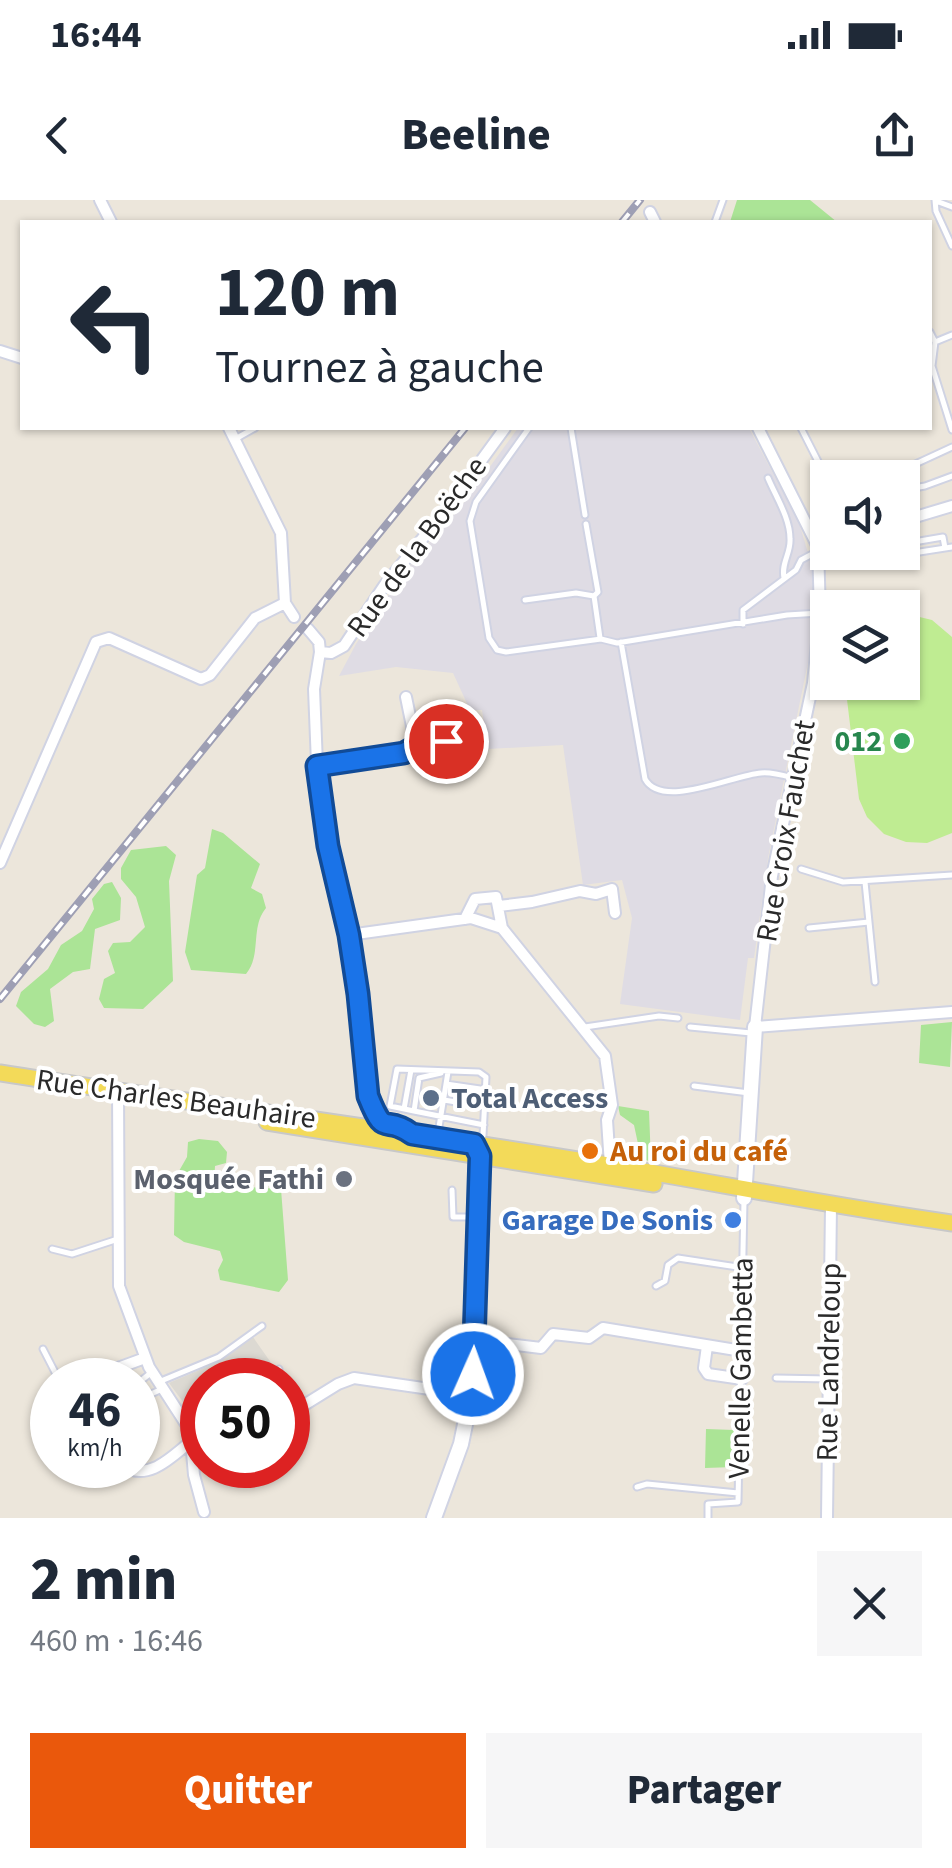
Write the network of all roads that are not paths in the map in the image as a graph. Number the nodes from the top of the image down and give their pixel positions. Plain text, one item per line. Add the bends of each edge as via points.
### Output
1 (934, 200) edge
2 (952, 207) edge
3 (952, 246) edge
4 (952, 335) edge
5 (932, 336) edge
6 (935, 342) junction
7 (932, 360) edge
8 (932, 369) edge
9 (229, 430) edge
10 (251, 430) edge
11 (503, 430) edge
12 (528, 430) edge
13 (572, 430) edge
14 (759, 430) edge
15 (802, 430) edge
16 (952, 430) edge
17 (234, 439) junction
18 (952, 447) edge
19 (817, 460) edge
20 (920, 462) edge
21 (952, 476) edge
22 (768, 478) dead end
23 (920, 487) edge
24 (952, 506) edge
25 (584, 515) dead end
26 (920, 516) edge
27 (586, 524) dead end
28 (810, 529) edge
29 (920, 541) edge
30 (948, 548) edge
31 (920, 551) edge
32 (810, 554) edge
33 (784, 578) junction
34 (594, 596) junction
35 (525, 600) dead end
36 (285, 602) junction
37 (810, 614) edge
38 (294, 617) dead end
39 (742, 624) junction
40 (308, 630) dead end
41 (600, 639) junction
42 (621, 642) junction
43 (320, 652) junction
44 (406, 696) dead end
45 (810, 697) edge
46 (416, 746) junction
47 (462, 750) dead end
48 (317, 766) junction
49 (793, 778) junction
50 (0, 864) edge
51 (801, 869) dead end
52 (952, 875) edge
53 (865, 882) junction
54 (499, 906) junction
55 (615, 913) dead end
56 (465, 919) junction
57 (869, 922) junction
58 (502, 928) junction
59 (809, 928) dead end
60 (349, 935) junction
61 (874, 982) dead end
62 (952, 1012) edge
63 (678, 1018) dead end
64 (690, 1027) dead end
65 (582, 1028) junction
66 (754, 1030) junction
67 (411, 1070) junction
68 (448, 1072) junction
69 (0, 1073) edge
70 (446, 1084) junction
71 (694, 1086) dead end
72 (488, 1090) junction
73 (114, 1091) junction
74 (752, 1094) junction
75 (444, 1100) junction
76 (486, 1107) junction
77 (404, 1109) junction
78 (414, 1111) junction
79 (441, 1116) junction
80 (368, 1127) junction
81 (441, 1145) junction
82 (483, 1149) junction
83 (610, 1165) junction
84 (741, 1188) junction
85 (452, 1190) dead end
86 (831, 1206) junction
87 (477, 1216) junction
88 (952, 1224) edge
89 (118, 1239) junction
90 (52, 1249) dead end
91 (744, 1268) junction
92 (656, 1286) dead end
93 (262, 1326) dead end
94 (474, 1340) junction
95 (706, 1346) junction
96 (44, 1349) dead end
97 (742, 1351) junction
98 (48, 1358) edge
99 (146, 1358) edge
100 (776, 1378) dead end
101 (742, 1379) junction
102 (828, 1379) junction
103 (160, 1380) edge
104 (160, 1386) edge
105 (471, 1394) junction
106 (310, 1401) edge
107 (180, 1416) edge
108 (636, 1486) dead end
109 (198, 1488) edge
110 (738, 1493) junction
111 (204, 1512) dead end
112 (434, 1518) edge
113 (708, 1518) edge
114 (827, 1518) edge

1 - 2 lane
1 - 3 lane
4 - 6 lane
5 - 6 lane
6 - 7 lane
8 - 16 lane
9 - 17 street
10 - 17 lane
11 - 43 street, Rue de la Boëche via 344,646
12 - 41 lane via 476,502 470,521 488,638 506,652
13 - 25 lane
14 - 28 street, Rue Croix Fauchet
15 - 19 lane
17 - 36 street via 281,533
18 - 20 lane
21 - 23 lane
22 - 33 lane via 790,537
24 - 26 street
27 - 34 lane
29 - 30 lane via 943,537
30 - 31 lane
32 - 33 lane
33 - 39 lane via 743,610
34 - 35 lane via 576,592
34 - 41 lane
36 - 38 street
36 - 50 street via 255,618 201,679 109,638 96,642
37 - 39 lane
39 - 42 lane
40 - 43 street
41 - 42 lane
42 - 49 lane via 649,786 681,791 760,772
43 - 48 street via 314,689
44 - 46 street
45 - 49 street, Rue Croix Fauchet
46 - 47 street via 446,741
46 - 48 street
48 - 60 street
49 - 66 street, Rue Croix Fauchet via 772,876
51 - 53 lane
52 - 53 lane
53 - 57 lane
54 - 55 street via 612,890
54 - 56 street via 496,897 474,900
54 - 58 street
56 - 58 street
56 - 60 street
57 - 59 lane
57 - 61 lane
58 - 65 street
60 - 80 street
62 - 66 street
63 - 65 lane
64 - 66 lane
65 - 83 street via 604,1056 612,1104
66 - 74 main road, Rue Croix Fauchet
67 - 68 lane
67 - 77 lane
67 - 77 lane via 396,1070 390,1106
68 - 70 lane
68 - 72 lane via 479,1072
68 - 78 lane via 420,1078
69 - 73 main road, Rue Charles Beauhaire
70 - 72 lane
70 - 75 lane
71 - 74 lane
72 - 76 lane
73 - 80 main road, Rue Charles Beauhaire
73 - 80 main road via 305,1130
73 - 89 street
74 - 84 main road, Rue Croix Fauchet
75 - 76 lane
75 - 79 lane
76 - 82 lane
77 - 78 lane
78 - 79 lane
79 - 81 lane
79 - 82 lane
80 - 81 main road
80 - 81 main road, Rue Charles Beauhaire via 423,1148
81 - 82 main road
82 - 83 main road
82 - 83 main road
82 - 84 main road
82 - 87 main road
83 - 84 main road
84 - 86 main road
84 - 91 lane, Venelle Gambetta
85 - 87 lane via 453,1218
86 - 88 main road
86 - 102 street, Rue Landreloup
87 - 94 main road
89 - 90 lane via 72,1254
89 - 99 street via 119,1286
91 - 92 lane via 678,1258
91 - 97 lane, Venelle Gambetta
93 - 103 lane via 219,1357
94 - 95 street via 541,1348 553,1334 589,1338 603,1328
94 - 105 main road
95 - 97 street
95 - 101 street via 708,1374
96 - 98 lane
97 - 101 lane, Venelle Gambetta
100 - 102 lane
101 - 110 lane, Venelle Gambetta
102 - 114 street, Rue Landreloup
104 - 107 street
105 - 106 street via 354,1378
105 - 112 main road
108 - 110 lane
109 - 111 street
110 - 113 lane, Venelle Gambetta via 738,1502 708,1504

